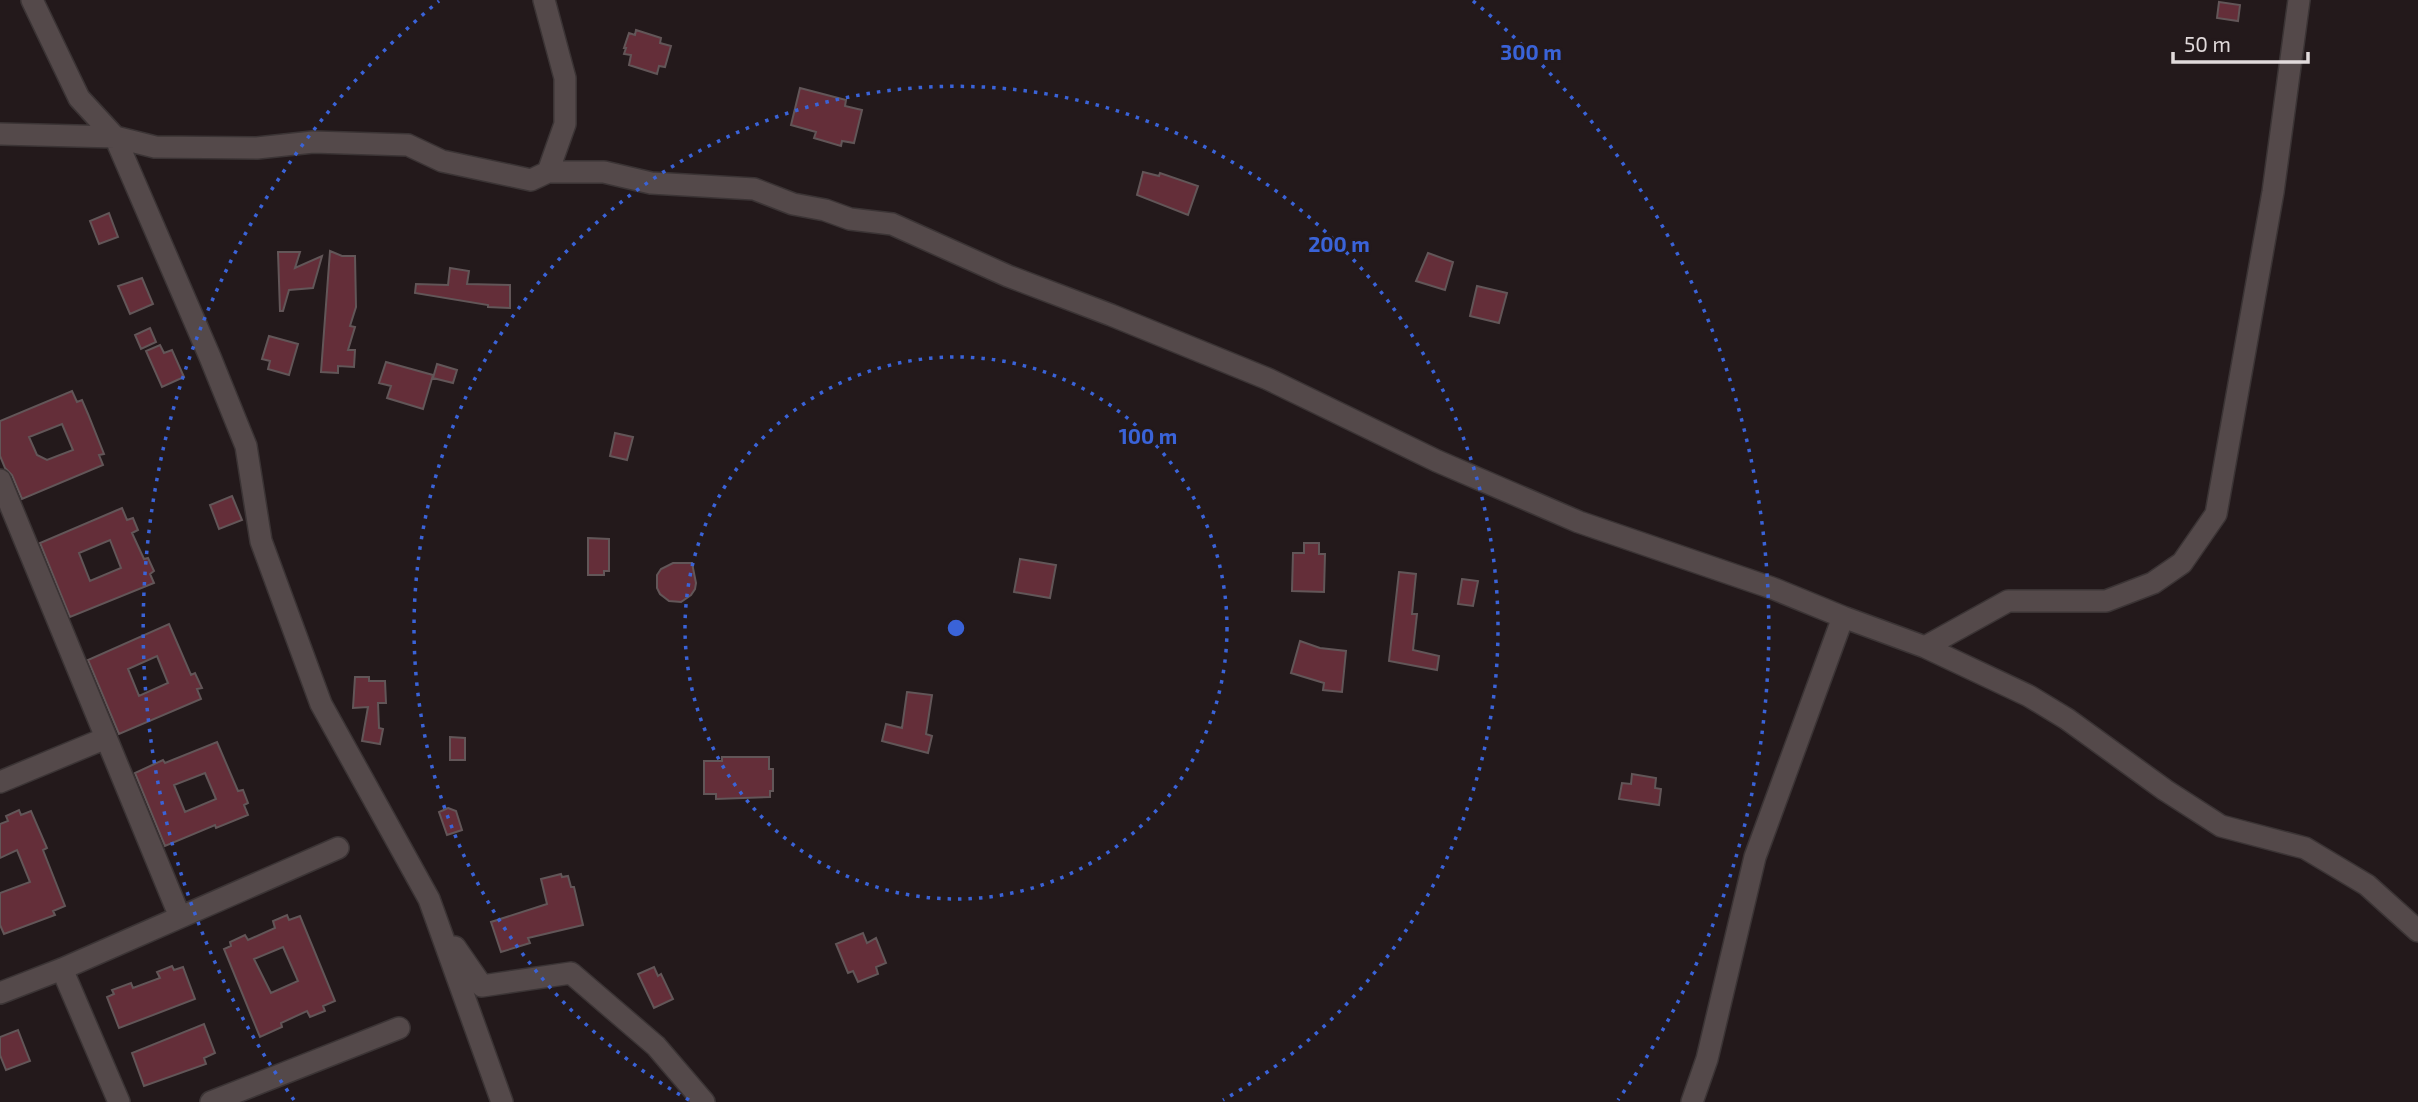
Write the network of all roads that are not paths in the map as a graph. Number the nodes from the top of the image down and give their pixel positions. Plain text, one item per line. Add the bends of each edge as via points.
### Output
1 (32, 0) edge
2 (544, 0) edge
3 (2299, 0) edge
4 (0, 134) edge
5 (115, 136) junction
6 (548, 172) junction
7 (0, 480) edge
8 (1843, 617) junction
9 (1925, 647) junction
10 (106, 738) junction
11 (0, 782) edge
12 (338, 848) dead end
13 (429, 899) junction
14 (180, 917) junction
15 (2418, 931) edge
16 (62, 969) junction
17 (0, 993) edge
18 (399, 1028) dead end
19 (215, 1101) edge
20 (119, 1102) edge
21 (502, 1102) edge
22 (704, 1102) edge
23 (1692, 1102) edge

1 - 5 street via 79,98
2 - 6 street via 565,78 565,124
3 - 9 street via 2273,192 2216,514 2182,563 2152,583 2106,601 2008,601
4 - 5 street
5 - 6 street via 155,147 257,148 313,142 408,145 442,161 531,180
5 - 13 street via 246,446 261,541 321,704
6 - 8 street via 604,172 651,183 754,188 850,219 892,224 1008,276 1269,379 1437,461 1579,522
7 - 10 street
8 - 9 street
8 - 23 street via 1755,857 1707,1059
9 - 15 street via 2029,696 2221,826 2305,848 2367,885
10 - 11 street
10 - 14 street
12 - 14 street
13 - 21 street
13 - 22 street via 482,986 571,973 656,1046
14 - 16 street
16 - 17 street
16 - 20 street
18 - 19 street

